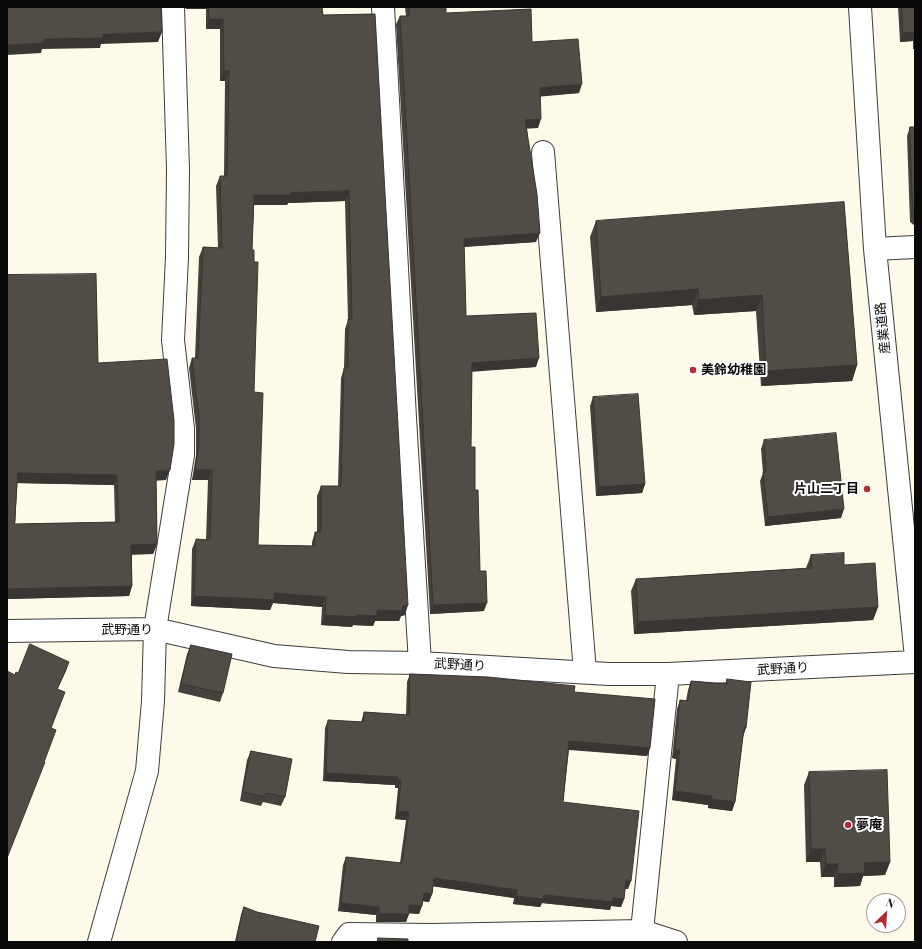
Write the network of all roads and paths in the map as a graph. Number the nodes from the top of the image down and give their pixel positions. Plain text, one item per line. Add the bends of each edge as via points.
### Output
1 (173, 7) edge
2 (383, 7) edge
3 (860, 7) edge
4 (543, 152) dead end
5 (915, 247) edge
6 (875, 249) junction
7 (155, 629) junction
8 (7, 631) edge
9 (915, 648) edge
10 (420, 662) junction
11 (915, 662) edge
12 (585, 672) junction
13 (668, 674) junction
14 (642, 931) junction
15 (99, 942) edge
16 (342, 942) edge
17 (676, 942) edge

1 - 7 street via 178,169 173,340 183,429 183,455
2 - 10 street
3 - 6 street, 産業道路
4 - 12 street
5 - 6 street
6 - 9 street, 産業道路
7 - 8 street, 武野通り
7 - 10 street, 武野通り via 274,656 348,662
7 - 15 street via 153,701 147,771
10 - 12 street, 武野通り
11 - 13 street, 武野通り
12 - 13 street, 武野通り
13 - 14 street
14 - 16 street via 349,934
14 - 17 street

